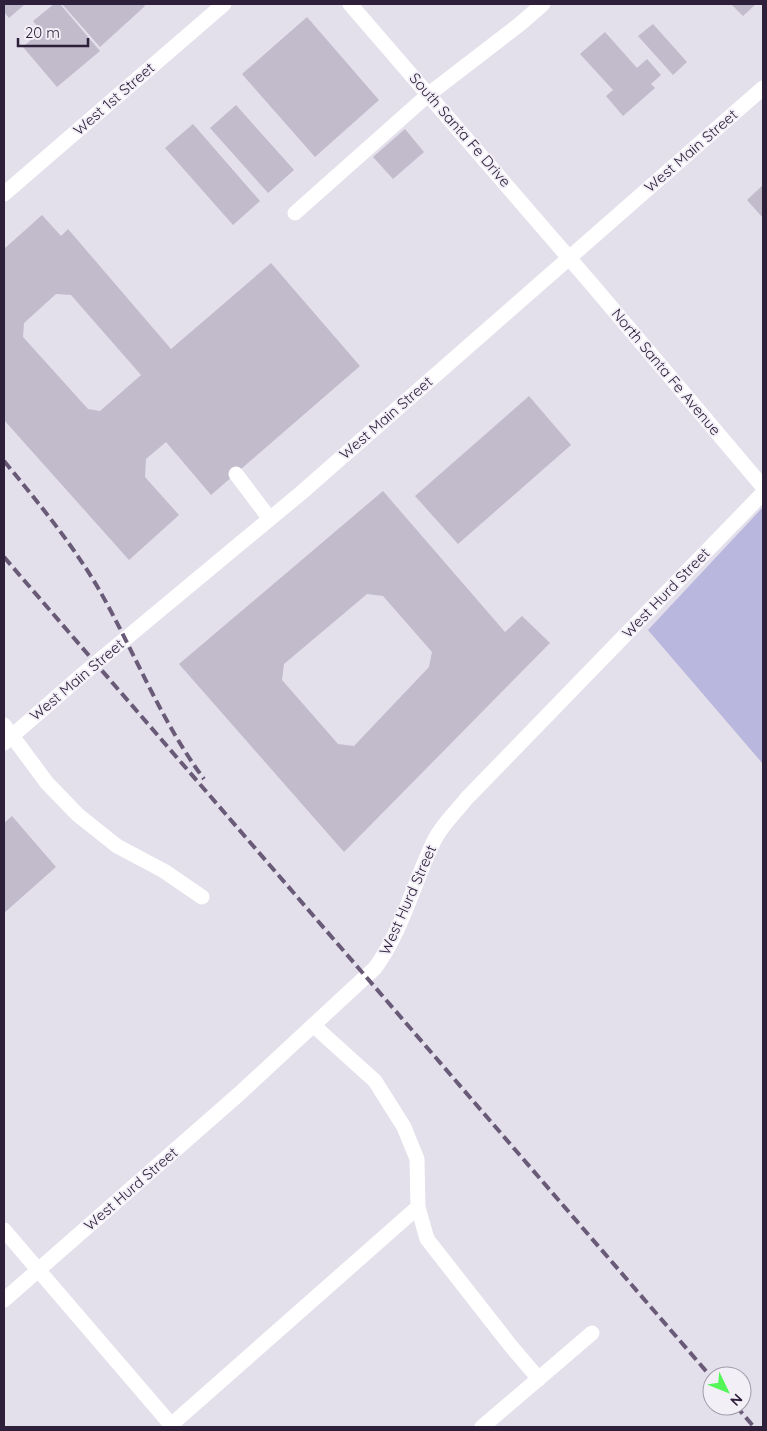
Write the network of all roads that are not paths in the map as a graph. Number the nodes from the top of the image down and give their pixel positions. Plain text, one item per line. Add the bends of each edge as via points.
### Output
1 (224, 4) edge
2 (350, 4) edge
3 (543, 4) edge
4 (763, 88) edge
5 (428, 94) junction
6 (4, 194) edge
7 (295, 213) dead end
8 (569, 258) junction
9 (236, 474) dead end
10 (763, 487) edge
11 (763, 493) edge
12 (270, 518) junction
13 (6, 735) edge
14 (202, 896) dead end
15 (314, 1025) junction
16 (418, 1207) junction
17 (4, 1230) edge
18 (39, 1270) junction
19 (4, 1300) edge
20 (592, 1333) dead end
21 (539, 1379) junction
22 (172, 1426) edge
23 (482, 1427) edge

1 - 6 street, West 1st Street
2 - 5 street, South Santa Fe Drive
3 - 5 street
4 - 8 street, West Main Street
5 - 7 street
5 - 8 street, South Santa Fe Drive
8 - 10 street, North Santa Fe Avenue
8 - 12 street, West Main Street
9 - 12 street
11 - 15 street, West Hurd Street via 466,799 436,837 384,956
12 - 13 street, West Main Street
13 - 14 street via 78,815 117,846
15 - 16 street via 375,1081 404,1127 417,1159
15 - 18 street, West Hurd Street
16 - 21 street via 427,1239
16 - 22 street
17 - 18 street
18 - 19 street, West Hurd Street
18 - 22 street
20 - 21 street
21 - 23 street

